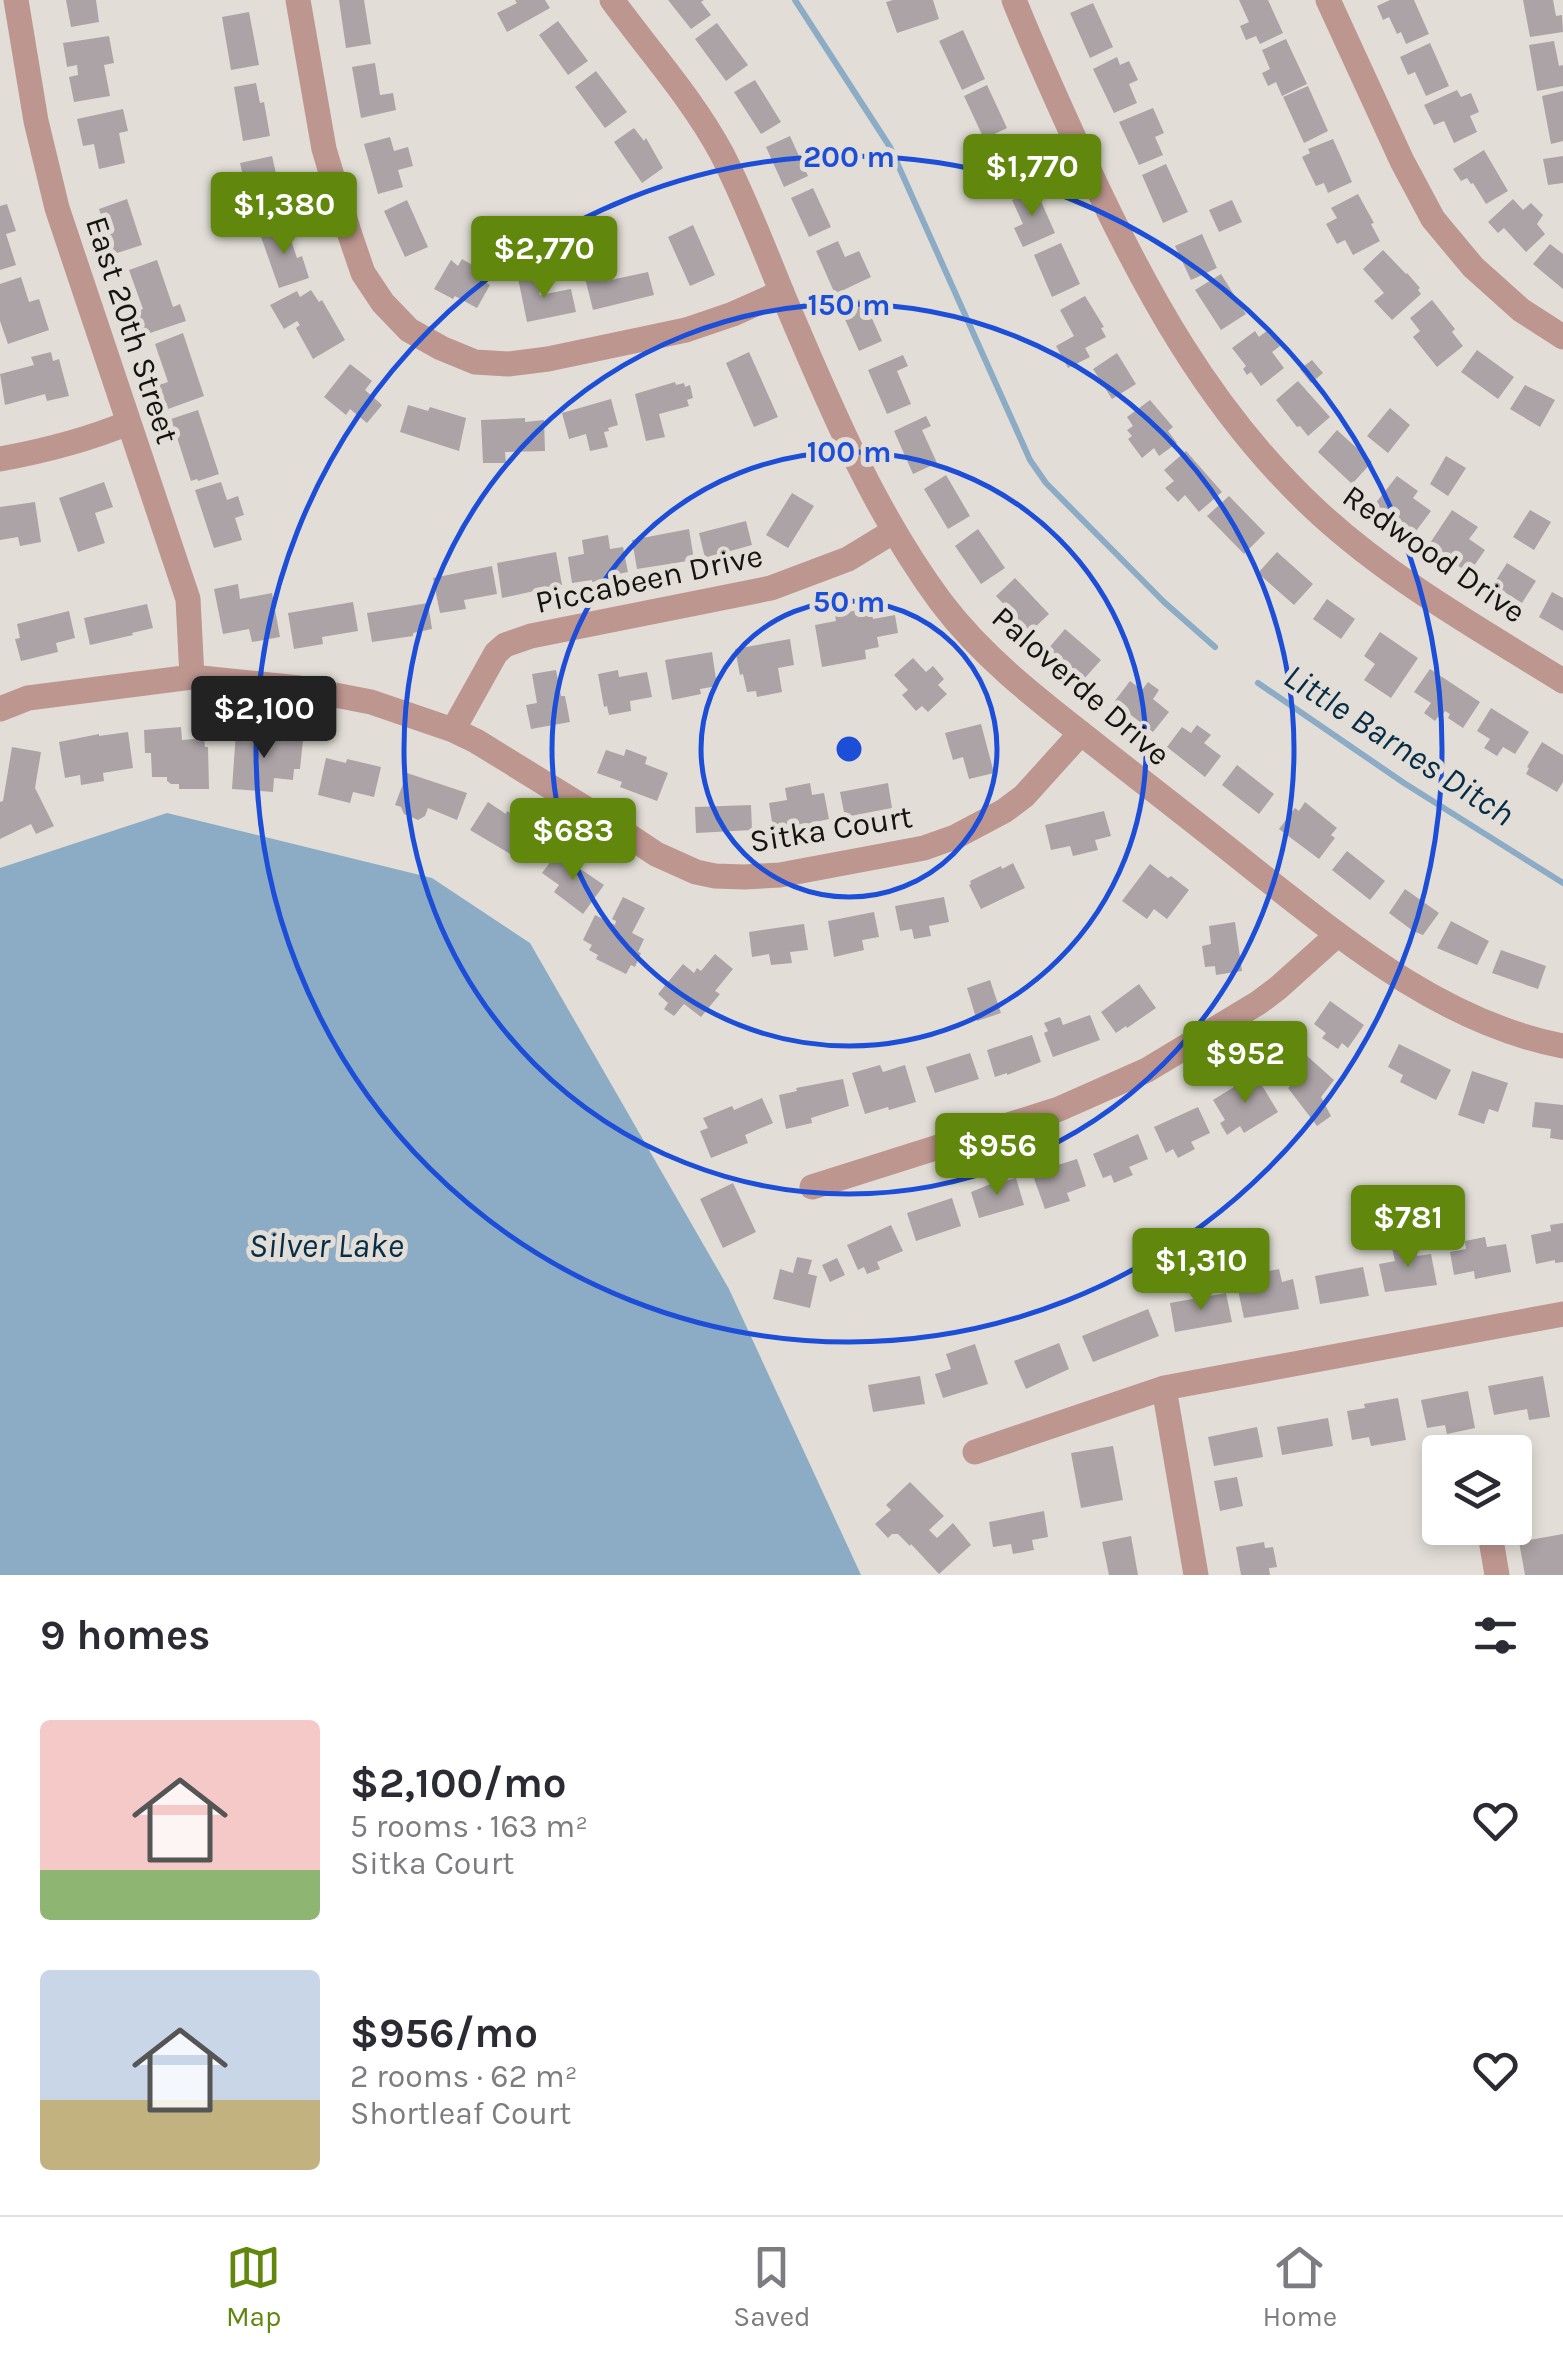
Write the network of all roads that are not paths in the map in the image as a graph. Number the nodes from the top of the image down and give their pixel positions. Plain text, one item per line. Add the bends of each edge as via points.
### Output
1 (16, 0) edge
2 (298, 0) edge
3 (612, 0) edge
4 (1014, 0) edge
5 (1328, 0) edge
6 (782, 292) junction
7 (1563, 337) edge
8 (128, 423) junction
9 (0, 459) edge
10 (894, 530) junction
11 (192, 677) junction
12 (1563, 681) edge
13 (0, 709) edge
14 (453, 730) junction
15 (1081, 733) junction
16 (1337, 934) junction
17 (1563, 1046) edge
18 (812, 1187) dead end
19 (1563, 1314) edge
20 (1164, 1388) junction
21 (975, 1452) dead end
22 (1492, 1545) edge
23 (1196, 1575) edge
24 (1497, 1575) edge

1 - 8 street, East 20th Street via 57,208
2 - 6 street via 324,149 348,232 363,273 409,330 475,362 548,360 686,330
3 - 6 street, Paloverde Drive via 709,130
4 - 12 street, Redwood Drive via 1148,291 1258,451 1320,514 1393,573
5 - 7 street via 1433,219 1473,267
6 - 10 street, Paloverde Drive
8 - 9 street
8 - 11 street, East 20th Street via 188,599
10 - 14 street, Piccabeen Drive via 848,559 772,588 505,645
10 - 15 street, Paloverde Drive via 978,644
11 - 13 street, Sitka Court via 44,695
11 - 14 street, Sitka Court via 371,702
14 - 15 street, Sitka Court via 656,854 696,872 744,877 924,848 955,837 1024,796
15 - 16 street, Paloverde Drive
16 - 17 street, Paloverde Drive via 1423,992 1524,1038
16 - 18 street via 1258,1003 1147,1070 1058,1109
19 - 20 street
20 - 21 street
20 - 23 street
22 - 24 street

